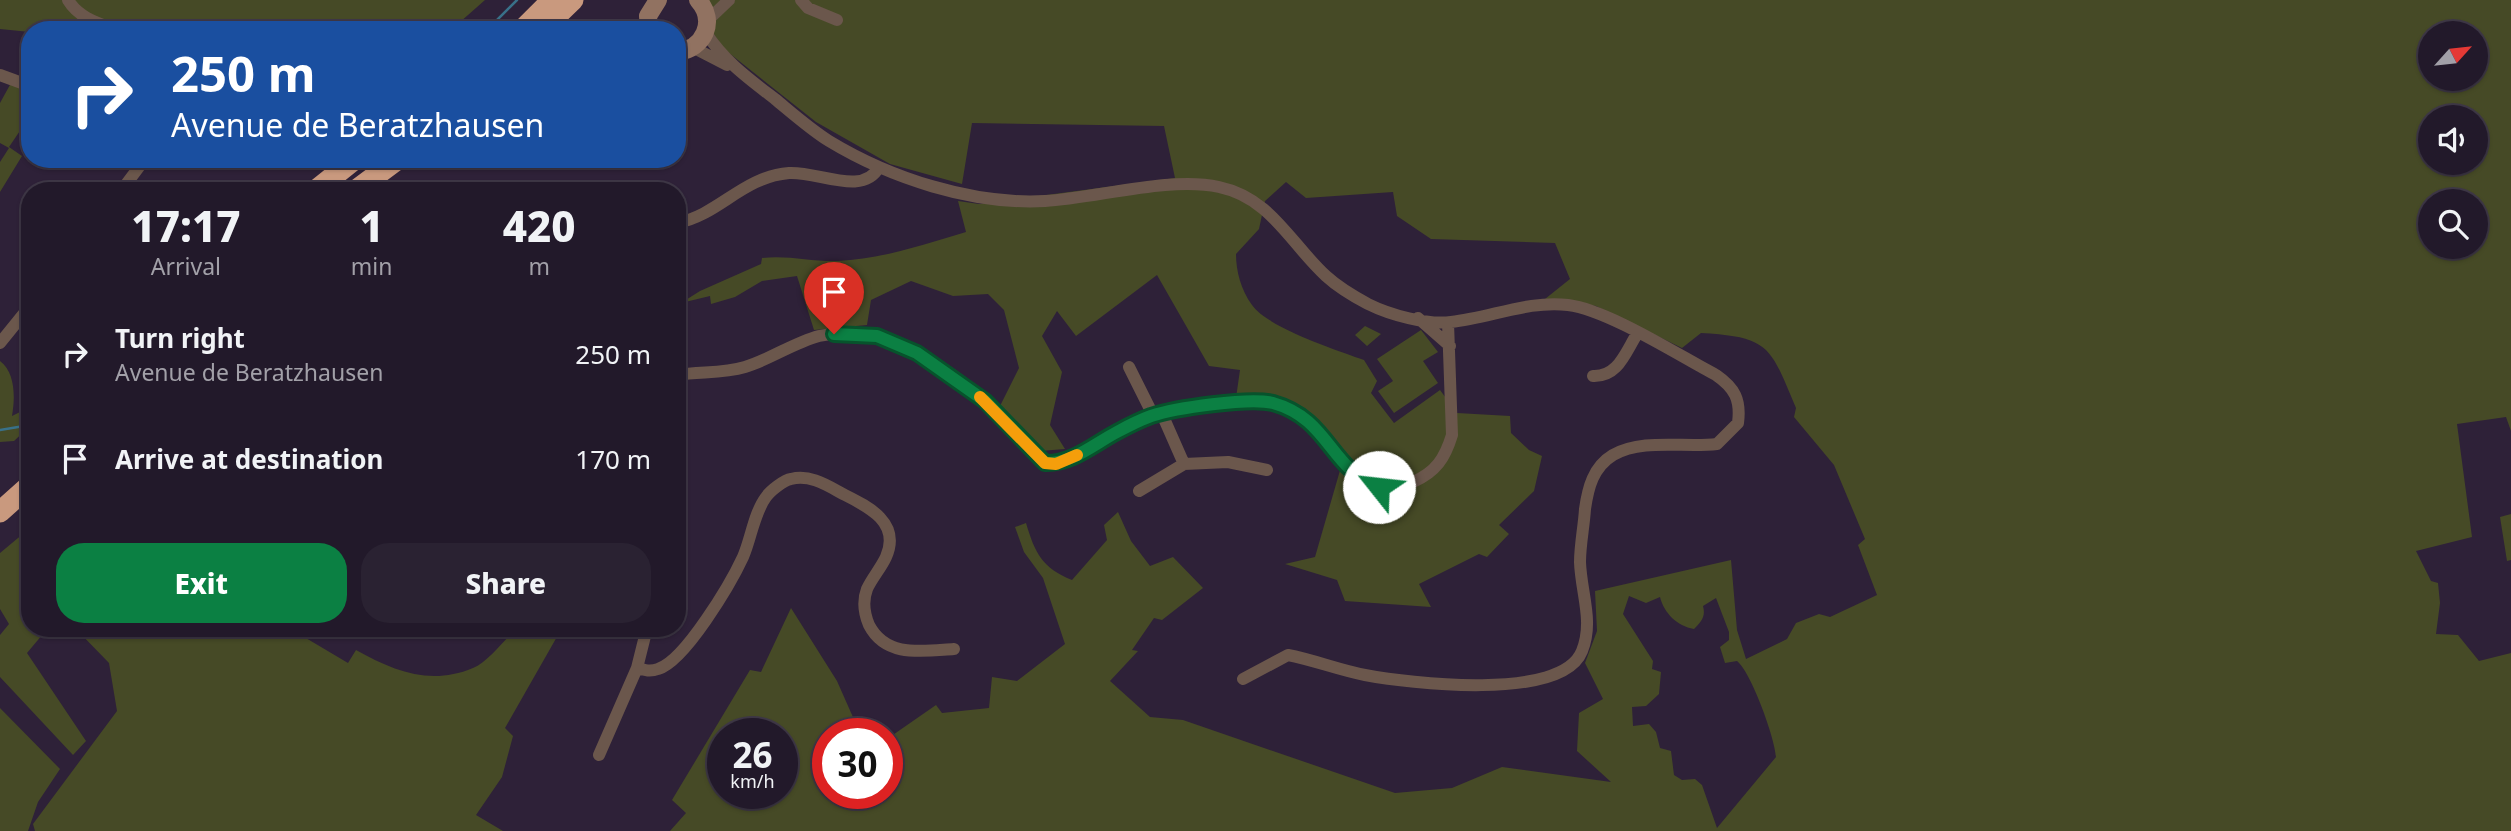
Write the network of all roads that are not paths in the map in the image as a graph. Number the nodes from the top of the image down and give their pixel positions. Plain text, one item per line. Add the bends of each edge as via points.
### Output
1 (68, 0) edge
2 (552, 0) edge
3 (573, 0) edge
4 (698, 0) edge
5 (729, 0) edge
6 (801, 0) edge
7 (653, 2) edge
8 (837, 20) dead end
9 (92, 21) edge
10 (531, 21) edge
11 (551, 21) edge
12 (650, 21) edge
13 (707, 26) junction
14 (686, 49) edge
15 (686, 50) edge
16 (742, 74) junction
17 (0, 75) edge
18 (21, 83) edge
19 (878, 167) junction
20 (344, 168) edge
21 (364, 168) edge
22 (386, 168) edge
23 (326, 182) edge
24 (347, 182) edge
25 (367, 182) edge
26 (686, 220) edge
27 (21, 317) edge
28 (1418, 318) junction
29 (1448, 323) junction
30 (1637, 334) junction
31 (0, 343) edge
32 (1450, 346) junction
33 (1129, 367) dead end
34 (686, 375) edge
35 (1593, 376) dead end
36 (1157, 414) junction
37 (1184, 464) junction
38 (1267, 470) dead end
39 (1139, 491) dead end
40 (21, 493) edge
41 (21, 510) edge
42 (0, 512) edge
43 (0, 528) edge
44 (645, 637) edge
45 (954, 649) dead end
46 (637, 668) junction
47 (1243, 679) dead end
48 (599, 755) dead end

1 - 9 street
2 - 10 highway
3 - 11 highway
4 - 13 street
5 - 13 street
6 - 8 street via 808,8
7 - 12 street
13 - 14 street
13 - 16 street via 719,53
15 - 16 street
16 - 19 street via 827,140
17 - 18 street
19 - 26 street via 874,177 859,183 810,174 768,177
19 - 28 street via 949,190 1006,200 1066,199 1185,184 1221,187 1243,195 1273,216 1325,275 1347,292 1371,305
20 - 23 highway
21 - 24 highway
22 - 25 highway
27 - 31 street
28 - 29 street
28 - 32 street
29 - 30 street via 1540,304 1568,305 1594,311
29 - 32 street
30 - 35 street via 1613,372
30 - 47 street via 1730,384 1737,397 1738,422 1717,444 1629,449 1614,454 1596,472 1588,488 1580,562 1588,622 1582,653 1569,667 1531,680 1461,686 1364,674 1288,655
32 - 36 street via 1452,435 1439,465 1409,484 1379,487 1355,476 1318,428 1272,403 1251,400
33 - 36 street
34 - 36 street via 746,367 819,336 877,336 917,353 985,401 1045,463 1068,460
36 - 37 street
37 - 38 street via 1228,462
37 - 39 street
40 - 42 highway
41 - 43 highway
44 - 46 street
45 - 46 street via 910,651 888,647 875,636 863,606 867,588 887,556 883,520 874,509 808,477 788,479 765,498 743,557 716,608 672,660 660,669
46 - 48 street

